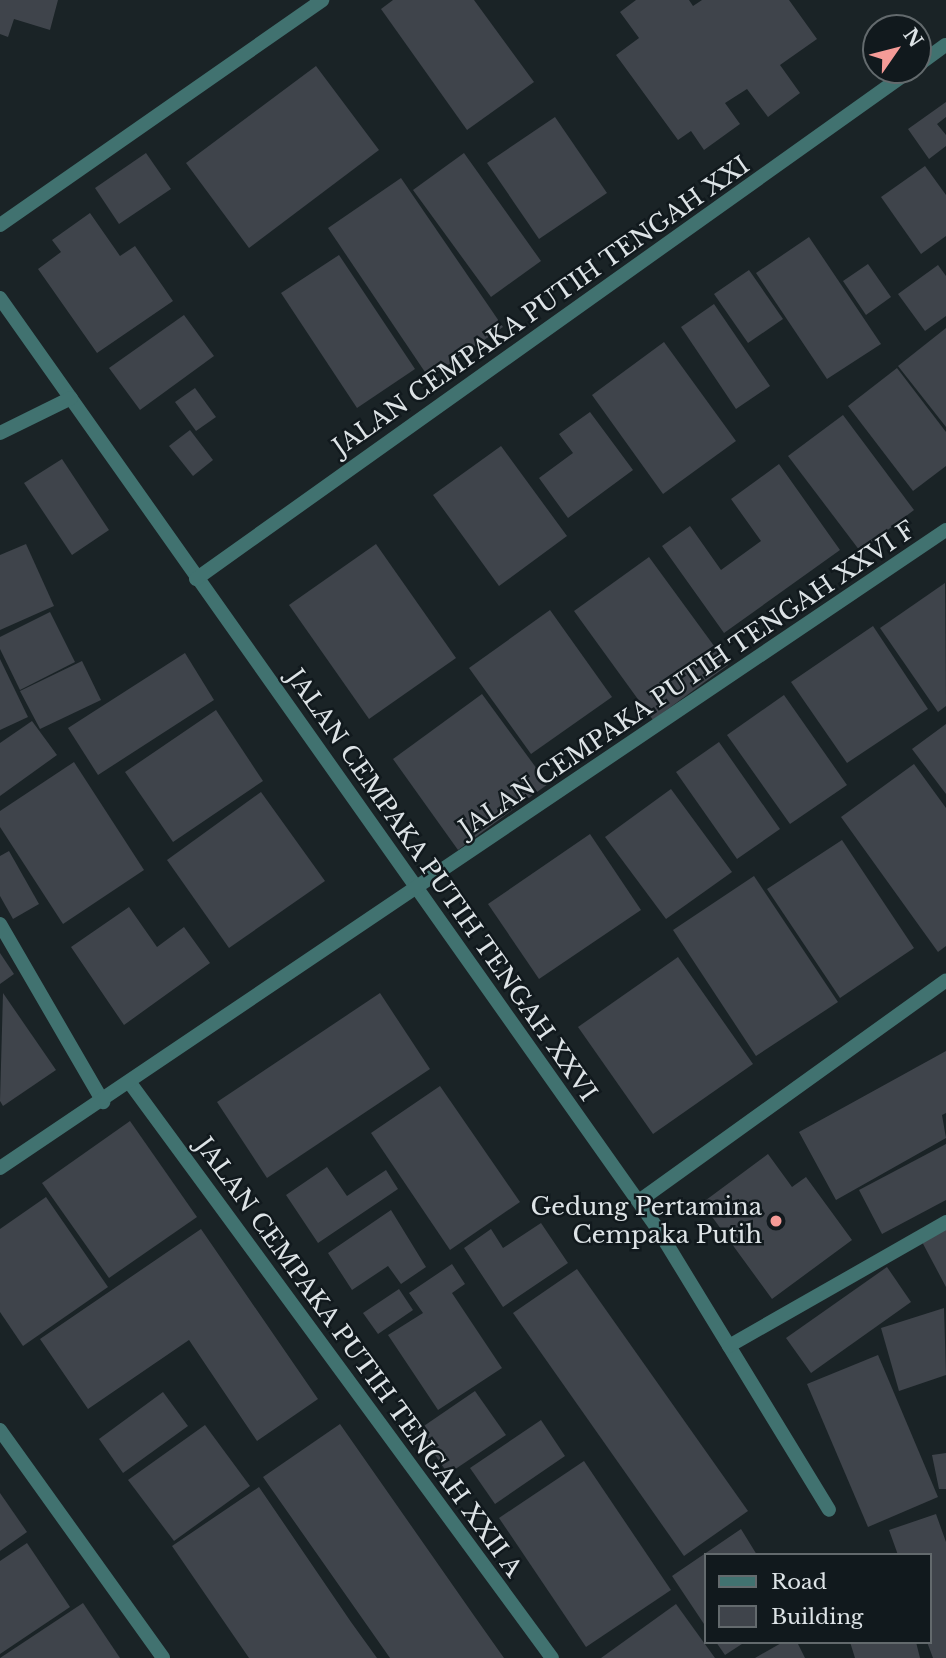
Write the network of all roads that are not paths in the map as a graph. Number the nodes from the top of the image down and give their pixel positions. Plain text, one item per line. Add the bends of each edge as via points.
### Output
1 (322, 0) edge
2 (891, 84) edge
3 (0, 225) edge
4 (0, 298) edge
5 (71, 398) junction
6 (0, 433) edge
7 (946, 530) edge
8 (196, 579) junction
9 (418, 890) junction
10 (0, 924) edge
11 (946, 980) edge
12 (130, 1083) junction
13 (103, 1102) junction
14 (0, 1168) edge
15 (639, 1201) junction
16 (946, 1222) edge
17 (729, 1346) junction
18 (0, 1430) edge
19 (829, 1510) dead end
20 (163, 1658) edge
21 (552, 1658) edge

1 - 3 street
2 - 8 street, JALAN CEMPAKA PUTIH TENGAH XXI
4 - 5 street, JALAN CEMPAKA PUTIH TENGAH XXVI
5 - 6 street
5 - 8 street, JALAN CEMPAKA PUTIH TENGAH XXVI
7 - 9 street, JALAN CEMPAKA PUTIH TENGAH XXVI F
8 - 9 street, JALAN CEMPAKA PUTIH TENGAH XXVI
9 - 12 street, JALAN CEMPAKA PUTIH TENGAH XXVI F
9 - 15 street, JALAN CEMPAKA PUTIH TENGAH XXVI
10 - 13 street
11 - 15 street
12 - 13 street, JALAN CEMPAKA PUTIH TENGAH XXVI F
12 - 21 street, JALAN CEMPAKA PUTIH TENGAH XXII A
13 - 14 street, JALAN CEMPAKA PUTIH TENGAH XXVI F
15 - 17 street, JALAN CEMPAKA PUTIH TENGAH XXVI
16 - 17 street
17 - 19 street, JALAN CEMPAKA PUTIH TENGAH XXVI
18 - 20 street

